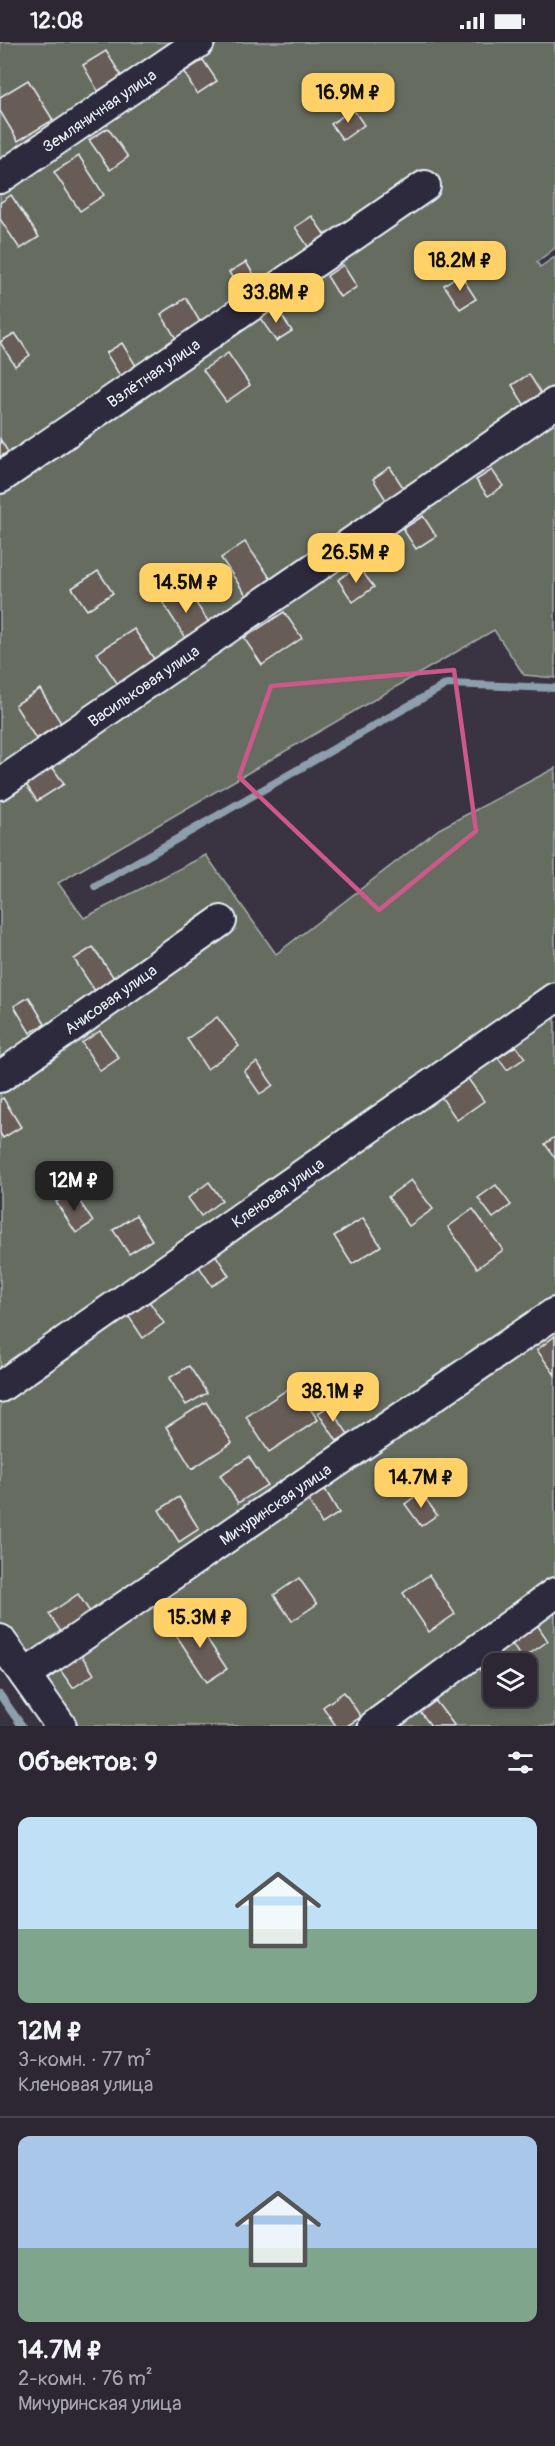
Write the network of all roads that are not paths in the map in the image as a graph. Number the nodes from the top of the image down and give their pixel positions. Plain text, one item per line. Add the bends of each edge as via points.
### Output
1 (199, 42) edge
2 (0, 178) edge
3 (425, 186) dead end
4 (555, 403) edge
5 (0, 478) edge
6 (0, 784) edge
7 (221, 921) dead end
8 (555, 998) edge
9 (0, 1077) edge
10 (555, 1313) edge
11 (0, 1386) edge
12 (555, 1593) edge
13 (0, 1640) edge
14 (25, 1675) junction
15 (61, 1726) edge
16 (374, 1726) edge

1 - 2 street, Земляничная улица
3 - 5 street, Взлётная улица
4 - 6 street, Васильковая улица
7 - 9 street, Анисовая улица
8 - 11 street, Кленовая улица
10 - 14 street, Мичуринская улица
12 - 16 street
13 - 14 street
14 - 15 street

